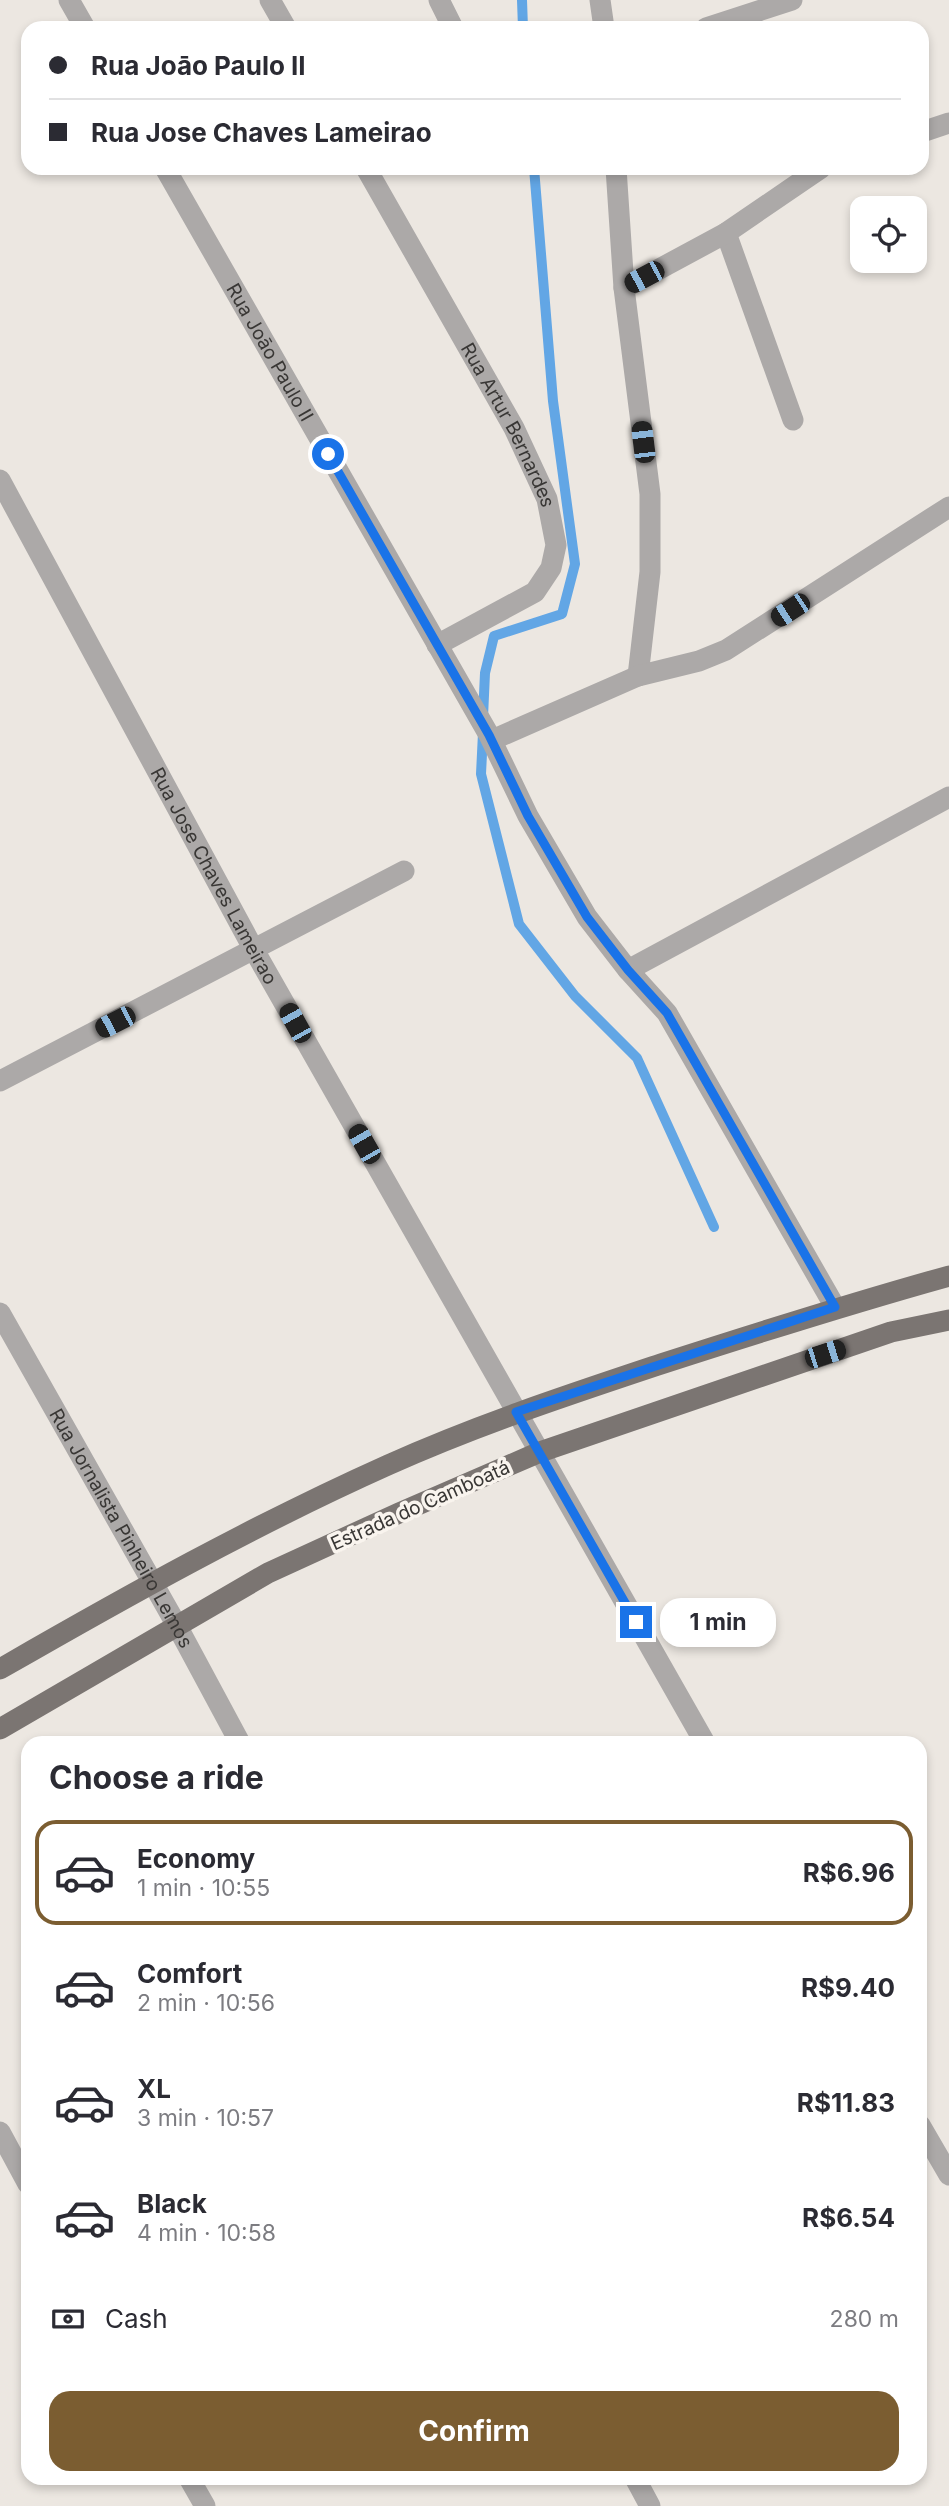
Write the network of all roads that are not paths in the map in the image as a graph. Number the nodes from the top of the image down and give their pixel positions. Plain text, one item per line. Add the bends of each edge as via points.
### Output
1 (69, 0) edge
2 (270, 0) edge
3 (439, 0) edge
4 (600, 0) edge
5 (792, 0) edge
6 (81, 21) edge
7 (282, 21) edge
8 (450, 21) edge
9 (603, 21) edge
10 (728, 21) edge
11 (949, 123) edge
12 (929, 130) edge
13 (169, 175) edge
14 (370, 175) edge
15 (616, 175) edge
16 (811, 175) edge
17 (726, 233) junction
18 (624, 288) junction
19 (793, 420) dead end
20 (0, 480) edge
21 (949, 507) edge
22 (437, 645) junction
23 (638, 676) junction
24 (491, 738) junction
25 (949, 797) edge
26 (404, 870) dead end
27 (254, 950) junction
28 (628, 970) junction
29 (0, 1082) edge
30 (949, 1276) edge
31 (835, 1307) junction
32 (0, 1313) edge
33 (949, 1321) edge
34 (516, 1412) junction
35 (540, 1452) junction
36 (151, 1583) junction
37 (176, 1624) junction
38 (0, 1669) edge
39 (0, 1729) edge
40 (236, 1736) edge
41 (701, 1736) edge
42 (0, 2132) edge
43 (927, 2137) edge
44 (21, 2170) edge
45 (949, 2175) edge
46 (194, 2485) edge
47 (639, 2485) edge
48 (205, 2506) edge
49 (650, 2506) edge

1 - 6 street
2 - 7 street
3 - 8 street
4 - 9 street
5 - 10 street
11 - 12 street
13 - 22 street, Rua Joāo Paulo II
14 - 22 street, Rua Artur Bernardes via 514,428 547,499 556,545 551,568 535,592
15 - 18 street
16 - 17 street
17 - 18 street
17 - 19 street
18 - 23 street via 650,494 650,572
20 - 27 street, Rua Jose Chaves Lameirao
21 - 23 street via 726,650
22 - 24 street, Rua Joāo Paulo II
23 - 24 street
24 - 28 street, Rua Joāo Paulo II via 528,816 587,917
25 - 28 street
26 - 27 street
27 - 29 street
27 - 34 street, Rua Jose Chaves Lameirao
28 - 31 street, Rua Joāo Paulo II via 667,1013
30 - 31 main road
31 - 34 main road
32 - 36 street, Rua Jornalista Pinheiro Lemos
33 - 35 main road, Estrada do Camboatá via 891,1332
34 - 35 street, Rua Jose Chaves Lameirao
34 - 36 main road via 389,1464 249,1530
35 - 37 main road, Estrada do Camboatá via 268,1573
35 - 41 street, Rua Jose Chaves Lameirao
36 - 37 street, Rua Jornalista Pinheiro Lemos
36 - 38 main road
37 - 39 main road, Estrada do Camboatá
37 - 40 street, Rua Jornalista Pinheiro Lemos
42 - 44 street
43 - 45 street
46 - 48 street
47 - 49 street

